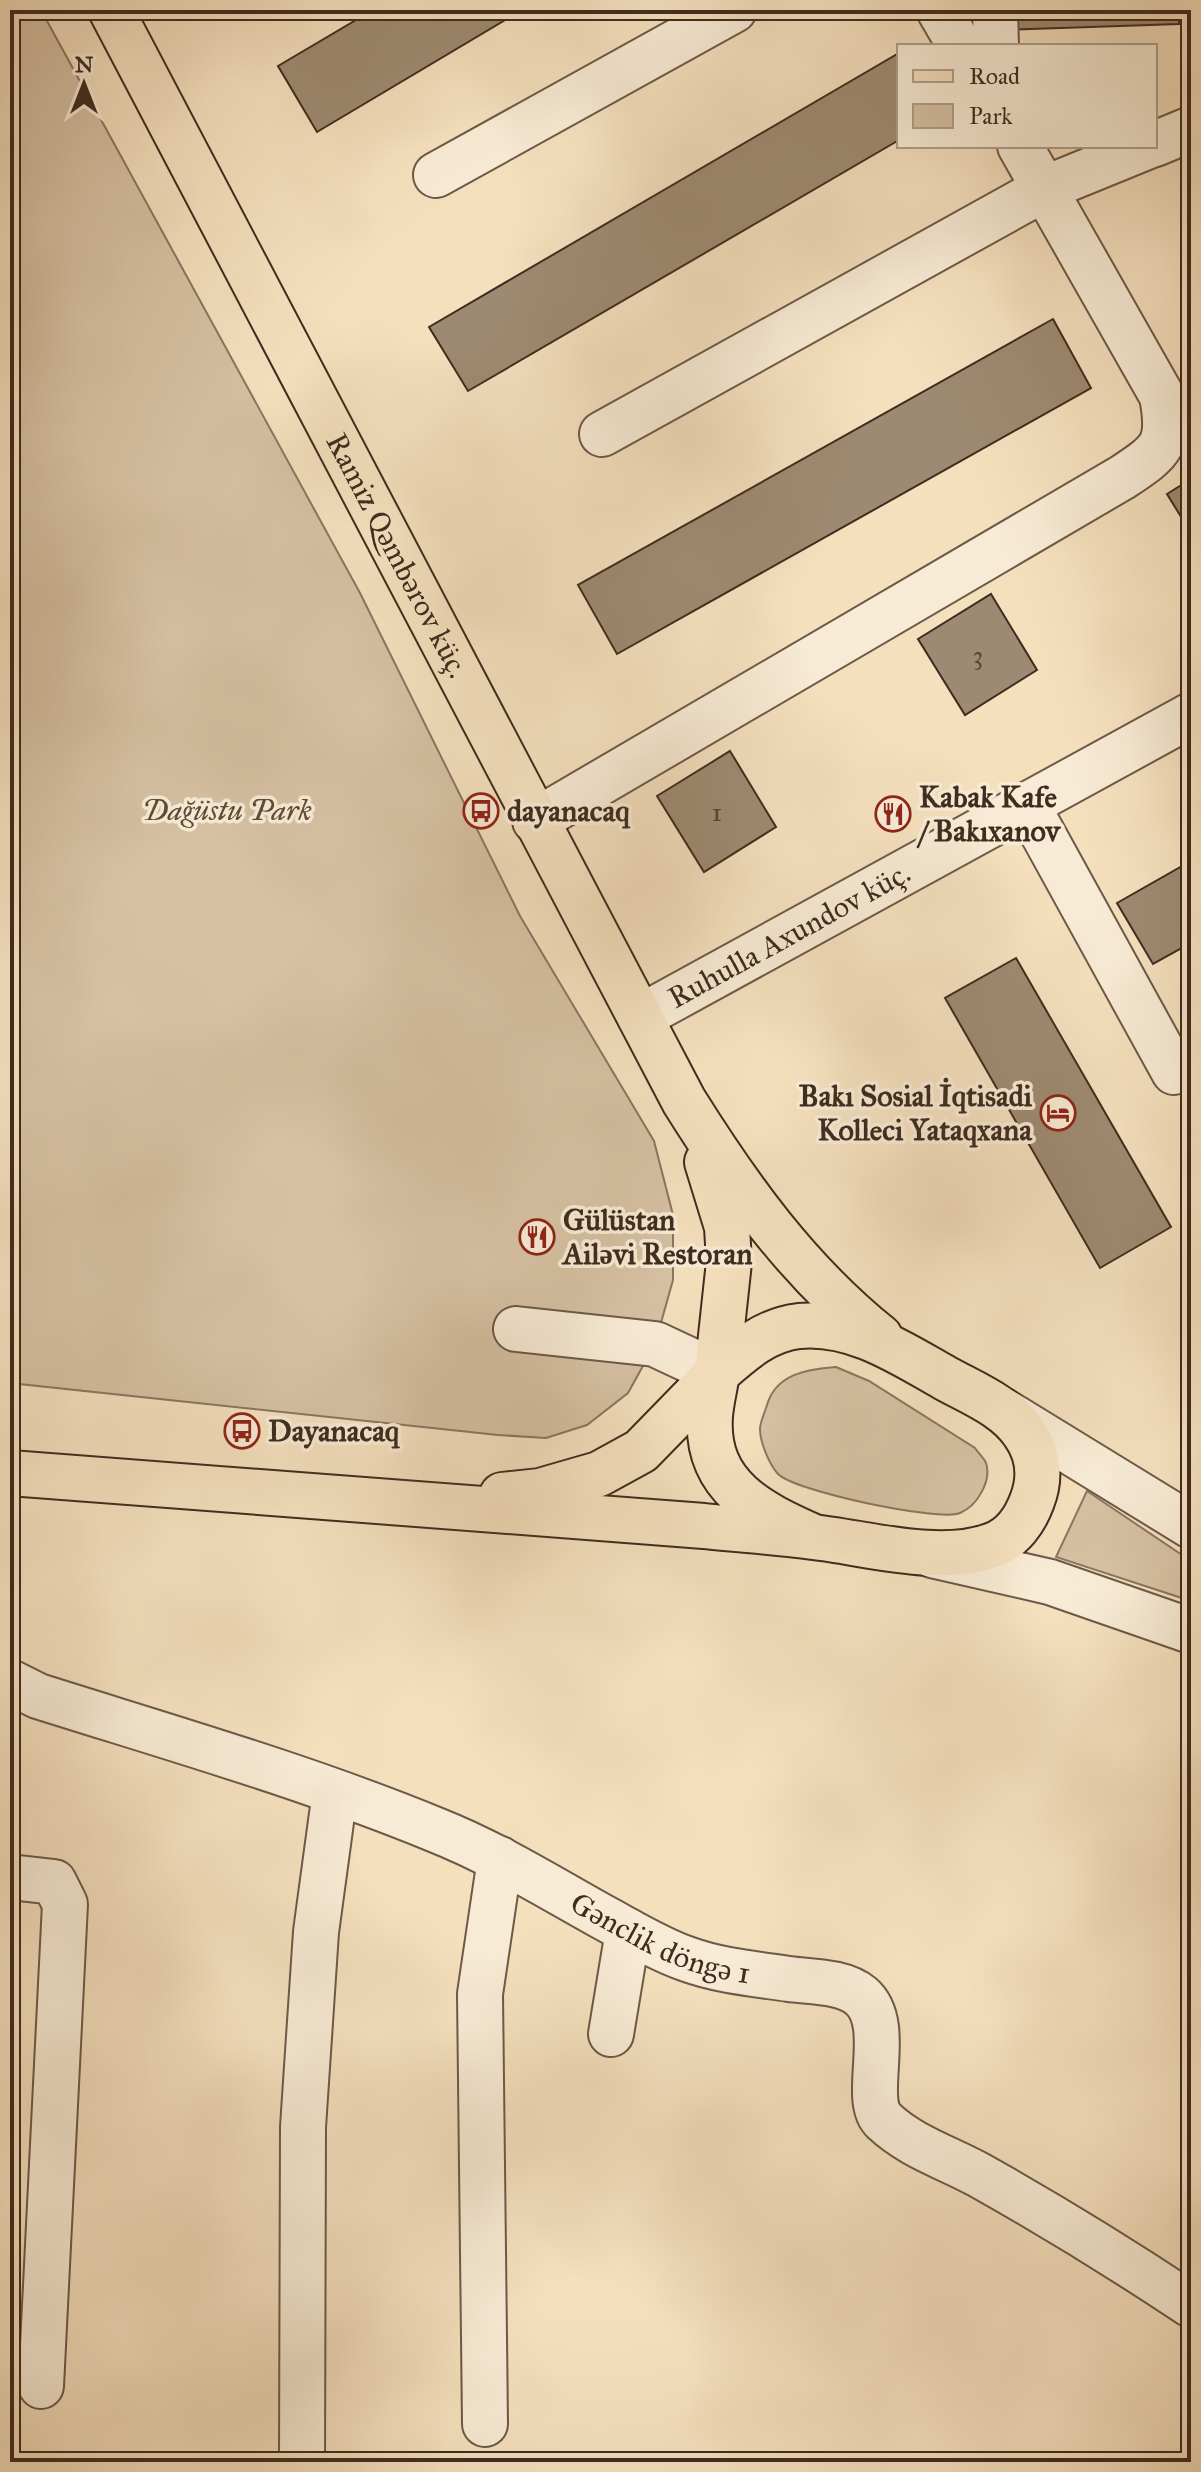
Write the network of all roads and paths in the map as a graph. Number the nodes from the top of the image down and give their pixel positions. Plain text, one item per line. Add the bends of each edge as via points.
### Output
1 (111, 10) edge
2 (734, 10) edge
3 (939, 10) edge
4 (995, 10) edge
5 (959, 44) edge
6 (996, 44) edge
7 (1191, 129) edge
8 (1157, 143) edge
9 (1021, 148) edge
10 (1144, 148) edge
11 (436, 175) dead end
12 (1046, 188) junction
13 (602, 434) dead end
14 (1191, 715) edge
15 (1027, 805) junction
16 (535, 821) junction
17 (640, 1017) junction
18 (1174, 1072) dead end
19 (684, 1101) junction
20 (516, 1329) dead end
21 (891, 1346) junction
22 (717, 1373) junction
23 (995, 1405) junction
24 (10, 1473) edge
25 (384, 1504) junction
26 (1191, 1526) edge
27 (814, 1537) junction
28 (922, 1553) junction
29 (1191, 1631) edge
30 (10, 1682) edge
31 (335, 1792) junction
32 (500, 1859) junction
33 (10, 1877) edge
34 (628, 1931) junction
35 (611, 2034) dead end
36 (1191, 2305) edge
37 (41, 2386) dead end
38 (485, 2424) dead end
39 (302, 2462) edge

1 - 16 main road, Ramiz Qəmbərov küç.
2 - 11 street
3 - 5 street
4 - 6 street
7 - 8 street
9 - 12 street
10 - 12 street
12 - 13 street
12 - 16 street via 1162,396 1168,427 1155,456
14 - 15 street, Ruhulla Axundov küç.
15 - 17 street, Ruhulla Axundov küç.
15 - 18 street
16 - 17 main road, Ramiz Qəmbərov küç.
17 - 19 main road, Ramiz Qəmbərov küç.
19 - 21 main road via 739,1186 796,1258
19 - 22 main road via 727,1227 728,1291
20 - 22 street via 655,1344
21 - 22 main road via 843,1330 797,1326 758,1339
21 - 23 main road
22 - 25 main road via 641,1451 599,1474 540,1491
22 - 27 main road via 710,1418 712,1447 722,1472 738,1494 765,1515
23 - 26 street
23 - 28 main road via 1023,1431 1036,1455 1038,1485 1028,1512 1016,1530 993,1545
24 - 25 main road
25 - 27 main road
27 - 28 main road
28 - 29 street via 1050,1582
30 - 31 street, Gənclik döngə 1 via 38,1696
31 - 32 street, Gənclik döngə 1
31 - 39 street via 316,1932 303,2127
32 - 34 street, Gənclik döngə 1
32 - 38 street via 480,1994
33 - 37 street via 54,1882 65,1904
34 - 35 street
34 - 36 street, Gənclik döngə 1 via 687,1959 844,1986 864,1998 876,2030 880,2118 901,2135 1099,2244

